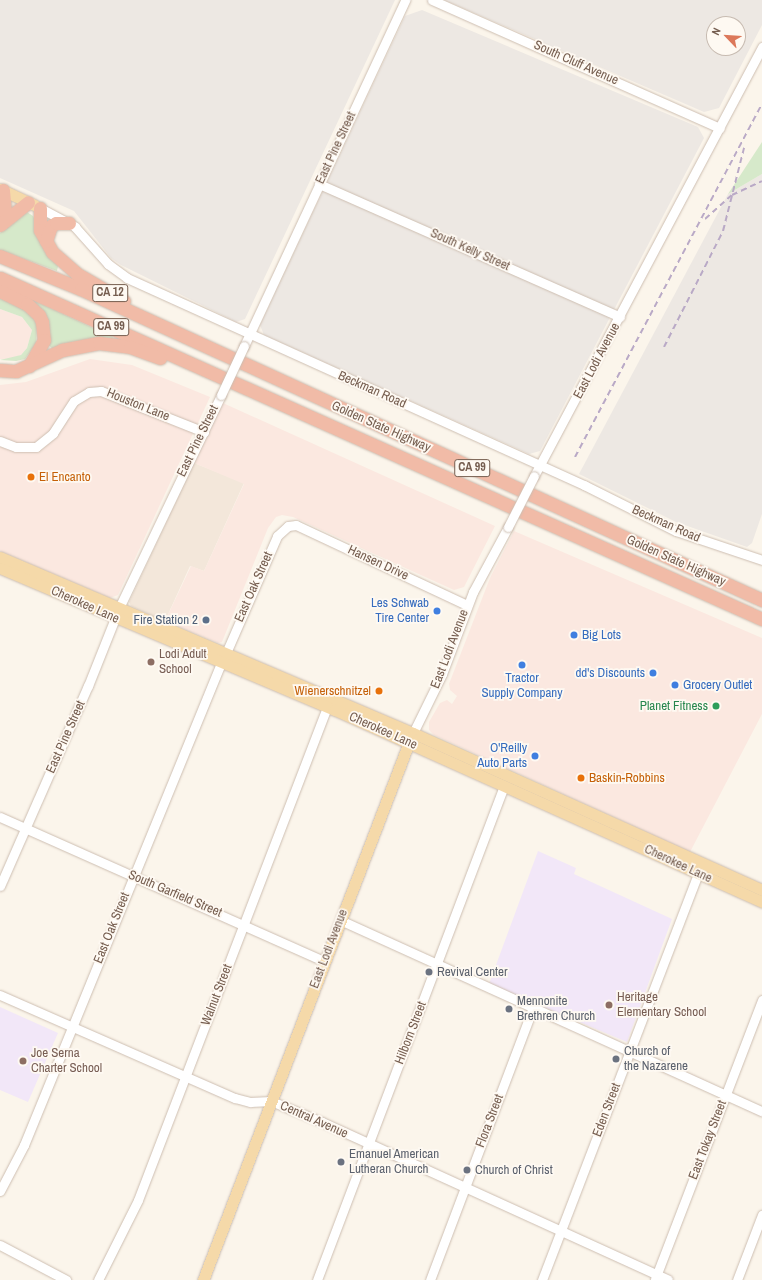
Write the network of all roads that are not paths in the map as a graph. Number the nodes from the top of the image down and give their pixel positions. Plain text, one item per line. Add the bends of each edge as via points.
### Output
1 (405, 0) edge
2 (432, 0) edge
3 (762, 47) edge
4 (720, 128) junction
5 (319, 184) junction
6 (2, 190) edge
7 (28, 202) junction
8 (40, 208) junction
9 (68, 222) junction
10 (0, 225) edge
11 (46, 241) junction
12 (0, 256) edge
13 (0, 278) edge
14 (0, 291) edge
15 (620, 317) junction
16 (249, 334) junction
17 (182, 337) junction
18 (29, 366) junction
19 (0, 370) edge
20 (223, 376) junction
21 (204, 432) junction
22 (0, 441) edge
23 (540, 466) junction
24 (288, 526) joint
25 (761, 557) edge
26 (0, 561) edge
27 (762, 600) edge
28 (467, 605) junction
29 (117, 613) junction
30 (762, 619) edge
31 (223, 658) junction
32 (327, 707) junction
33 (410, 738) junction
34 (504, 786) junction
35 (0, 817) edge
36 (25, 828) junction
37 (698, 873) junction
38 (134, 876) junction
39 (0, 886) edge
40 (762, 890) edge
41 (762, 902) edge
42 (340, 920) junction
43 (245, 924) junction
44 (324, 961) junction
45 (438, 964) junction
46 (0, 995) edge
47 (762, 1000) edge
48 (533, 1007) junction
49 (72, 1026) junction
50 (630, 1050) junction
51 (185, 1077) junction
52 (726, 1095) junction
53 (271, 1101) junction
54 (762, 1111) edge
55 (368, 1144) junction
56 (464, 1188) junction
57 (0, 1191) edge
58 (762, 1215) edge
59 (560, 1231) junction
60 (0, 1245) edge
61 (655, 1277) edge
62 (66, 1280) edge
63 (98, 1280) edge
64 (203, 1280) edge
65 (317, 1280) edge
66 (430, 1280) edge
67 (542, 1280) edge
68 (668, 1280) edge
69 (737, 1280) edge

1 - 5 street, East Pine Street
2 - 4 street, South Cluff Avenue
3 - 4 street, East Lodi Avenue
4 - 15 street, East Lodi Avenue
5 - 15 street, South Kelly Street
5 - 16 street, East Pine Street
6 - 7 main road, Beckman Road
6 - 10 highway via 5,213
7 - 8 main road, Beckman Road
7 - 10 highway
8 - 9 street, Beckman Road
8 - 11 highway, CA 12 via 40,230
9 - 11 highway via 51,226
9 - 16 street, Beckman Road via 117,272
11 - 17 highway, CA 12 via 62,263 77,274 161,321
12 - 17 highway, Golden State Highway / CA 99 via 81,289
13 - 20 highway, Golden State Highway / CA 99
14 - 18 highway via 27,304 39,315 42,322 44,340
15 - 23 street, East Lodi Avenue
16 - 21 street, East Pine Street, bridge
16 - 23 street, Beckman Road
17 - 27 highway, Golden State Highway / CA 99
18 - 19 highway via 16,371
18 - 20 highway via 62,350 87,344 108,343 143,352 181,367
20 - 30 highway, Golden State Highway / CA 99
21 - 22 street, Houston Lane via 101,390 89,392 74,401 53,433 36,447 16,447
21 - 29 street, East Pine Street
23 - 25 street, Beckman Road via 676,531
23 - 28 street, East Lodi Avenue, bridge
24 - 28 street, Hansen Drive via 296,525
24 - 31 street, East Oak Street via 276,536
26 - 29 main road, Cherokee Lane
28 - 33 street, East Lodi Avenue via 442,674
29 - 31 main road, Cherokee Lane
29 - 36 street, East Pine Street
31 - 32 main road, Cherokee Lane
31 - 33 main road, Cherokee Lane
31 - 38 street, East Oak Street
32 - 33 main road, Cherokee Lane
32 - 43 street, Walnut Street
33 - 34 main road, Cherokee Lane
33 - 40 main road, Cherokee Lane
33 - 42 main road, East Lodi Avenue
34 - 37 main road, Cherokee Lane
34 - 45 street, Hilborn Street
35 - 36 street, South Garfield Street
36 - 38 street, South Garfield Street
36 - 39 street, East Pine Street
37 - 41 main road, Cherokee Lane
37 - 50 street, Eden Street
38 - 43 street, South Garfield Street
38 - 49 street, East Oak Street
42 - 44 main road, East Lodi Avenue
42 - 45 street
43 - 44 street, South Garfield Street
43 - 51 street, Walnut Street
44 - 53 main road, East Lodi Avenue
45 - 48 street
45 - 55 street, Hilborn Street
46 - 49 street, Central Avenue
47 - 52 street, East Tokay Street
48 - 50 street
48 - 56 street, Flora Street
49 - 51 street, Central Avenue
49 - 57 street, East Oak Street via 24,1145
50 - 52 street
50 - 59 street, Eden Street
51 - 53 street, Central Avenue via 235,1098 250,1102
51 - 63 street, Walnut Street via 138,1200
52 - 54 street
52 - 61 street, East Tokay Street
53 - 55 street, Central Avenue
53 - 64 main road, East Lodi Avenue
55 - 56 street, Central Avenue
55 - 65 street, Hilborn Street
56 - 59 street, Central Avenue
56 - 66 street, Flora Street
58 - 69 street
59 - 61 street, Central Avenue
59 - 67 street, Eden Street
60 - 62 street
61 - 68 street, Central Avenue

